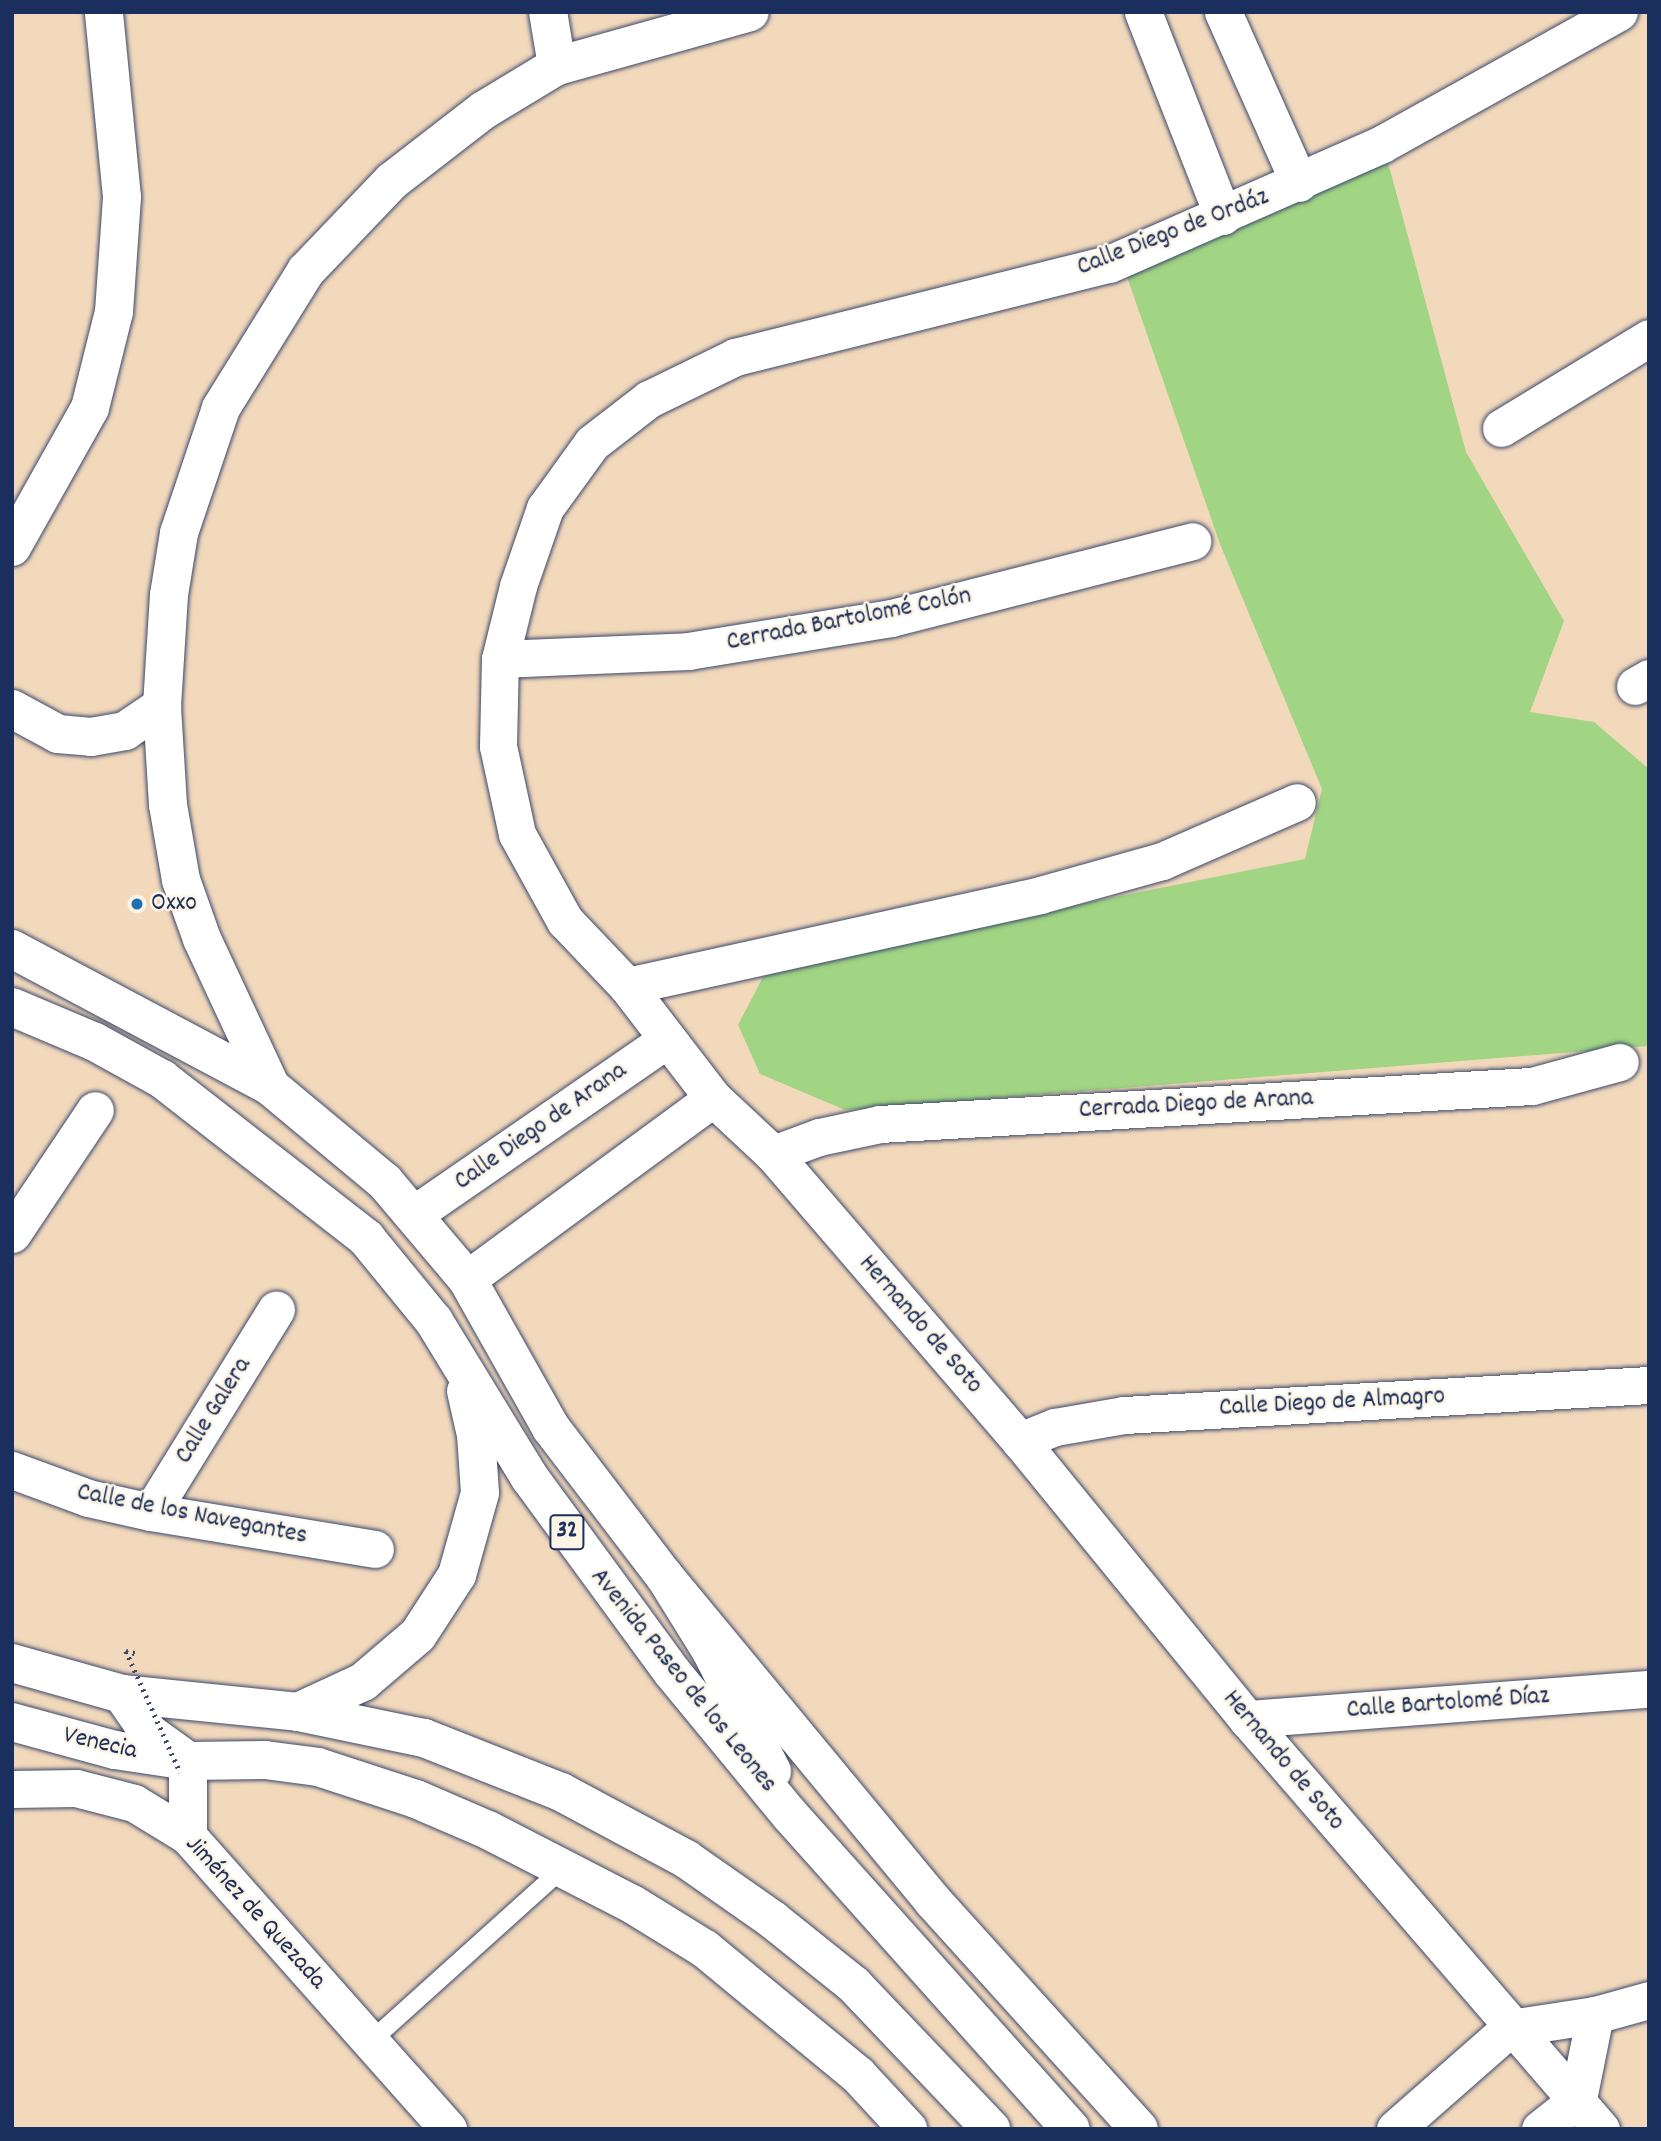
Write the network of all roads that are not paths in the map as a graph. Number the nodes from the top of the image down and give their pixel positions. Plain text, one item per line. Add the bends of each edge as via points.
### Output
1 (104, 12) edge
2 (548, 12) edge
3 (750, 12) edge
4 (1143, 12) edge
5 (1223, 12) edge
6 (1619, 12) edge
7 (557, 66) junction
8 (1299, 183) junction
9 (1223, 216) junction
10 (1649, 338) edge
11 (1501, 428) dead end
12 (592, 443) joint
13 (14, 538) edge
14 (1192, 541) dead end
15 (500, 659) junction
16 (162, 706) junction
17 (12, 709) edge
18 (1297, 802) dead end
19 (12, 949) edge
20 (627, 986) junction
21 (12, 1007) edge
22 (667, 1039) junction
23 (1620, 1062) dead end
24 (271, 1087) junction
25 (713, 1098) junction
26 (95, 1110) dead end
27 (773, 1154) junction
28 (414, 1214) junction
29 (12, 1234) edge
30 (467, 1279) junction
31 (276, 1310) dead end
32 (460, 1366) junction
33 (1649, 1385) edge
34 (1020, 1441) junction
35 (12, 1470) edge
36 (151, 1512) junction
37 (375, 1549) dead end
38 (665, 1577) junction
39 (12, 1663) edge
40 (1649, 1689) edge
41 (122, 1694) junction
42 (298, 1712) junction
43 (1247, 1718) junction
44 (12, 1722) edge
45 (184, 1766) junction
46 (12, 1789) edge
47 (790, 1815) junction
48 (188, 1836) junction
49 (563, 1868) junction
50 (1649, 2000) edge
51 (1595, 2015) junction
52 (1510, 2028) junction
53 (370, 2041) junction
54 (1577, 2099) junction
55 (448, 2129) edge
56 (908, 2129) edge
57 (991, 2129) edge
58 (1071, 2129) edge
59 (1139, 2129) edge
60 (1395, 2129) edge
61 (1540, 2129) edge
62 (1601, 2129) edge

1 - 13 street via 122,197 114,312 90,408
2 - 7 street
3 - 7 street
4 - 9 street
5 - 8 street
6 - 8 street, Calle Diego de Ordáz via 1382,144
7 - 16 street via 484,110 392,181 306,271 228,396 197,472 179,533 169,595
8 - 9 street, Calle Diego de Ordáz
9 - 12 street, Calle Diego de Ordáz via 1109,264 735,357 649,399
10 - 11 street
12 - 15 street, Hernando de Soto via 545,508 518,586
14 - 15 street, Cerrada Bartolomé Colón via 891,618 688,650
15 - 20 street, Hernando de Soto via 498,746 517,834 565,921
16 - 17 street via 125,731 91,737 58,734
16 - 24 street via 168,805 181,880 202,939
18 - 20 street via 1162,861 1052,892
19 - 24 street
20 - 22 street, Hernando de Soto
21 - 32 street, Avenida Paseo de los Leones / 32 via 95,1042 162,1079 366,1238 406,1282
22 - 25 street, Hernando de Soto
22 - 28 street, Calle Diego de Arana
23 - 27 street, Cerrada Diego de Arana via 1532,1086 880,1124 819,1137
24 - 28 street via 385,1182
25 - 27 street, Hernando de Soto
25 - 30 street
26 - 29 street
27 - 34 street, Hernando de Soto
28 - 30 street
30 - 38 street via 551,1428
31 - 36 street, Calle Galera
32 - 42 street via 476,1435 480,1493 457,1575 418,1636 363,1682
32 - 47 street, Avenida Paseo de los Leones / 32 via 588,1563
33 - 34 street, Calle Diego de Almagro via 1124,1415 1065,1425
34 - 43 street, Hernando de Soto
35 - 36 street, Calle de los Navegantes via 88,1498
36 - 37 street, Calle de los Navegantes
38 - 47 street via 738,1700
38 - 59 street via 933,1901
39 - 41 street
40 - 43 street, Calle Bartolomé Díaz
41 - 42 street
41 - 45 street via 149,1732
42 - 57 street via 424,1738 561,1792 687,1859 854,1985
43 - 52 street, Hernando de Soto
44 - 45 street, Venecia
45 - 48 street
45 - 49 street, Venecia via 265,1760 318,1767 416,1799
46 - 48 street, Jiménez de Quezada via 76,1788 134,1803
47 - 58 street, Avenida Paseo de los Leones / 32
48 - 53 street, Jiménez de Quezada
49 - 53 lane
49 - 56 street, Venecia via 705,1949 858,2075
50 - 51 street
51 - 52 street
51 - 54 street
52 - 54 street, Hernando de Soto
52 - 60 street
53 - 55 street, Jiménez de Quezada
54 - 61 street
54 - 62 street, Hernando de Soto

